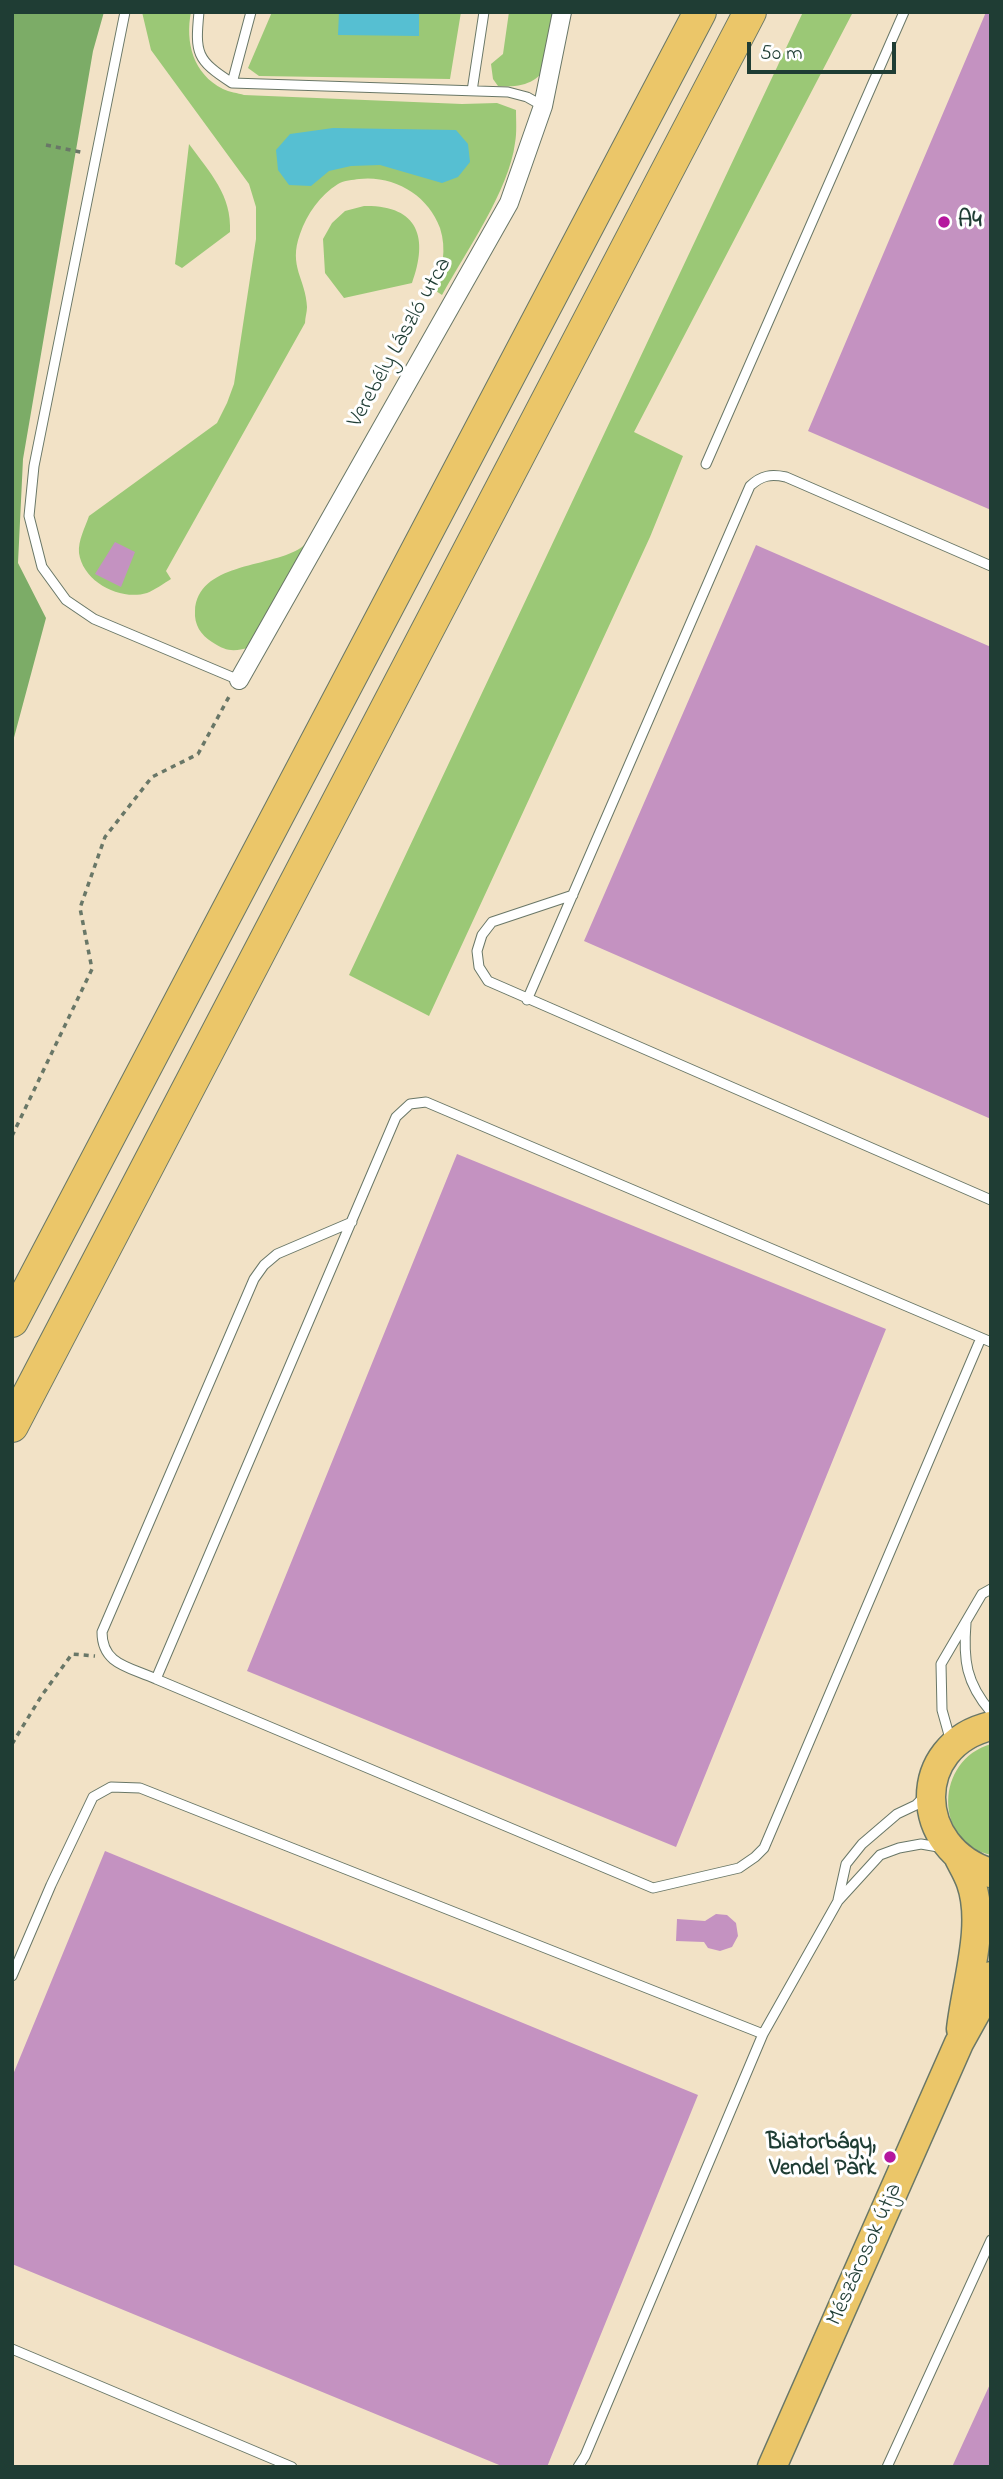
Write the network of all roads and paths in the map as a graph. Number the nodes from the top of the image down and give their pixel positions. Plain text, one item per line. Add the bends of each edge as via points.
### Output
1 (125, 12) edge
2 (200, 12) edge
3 (251, 12) edge
4 (484, 12) edge
5 (562, 12) edge
6 (677, 12) edge
7 (700, 12) edge
8 (750, 12) edge
9 (904, 12) edge
10 (232, 83) junction
11 (472, 91) junction
12 (543, 106) junction
13 (46, 145) dead end
14 (97, 155) junction
15 (625, 155) junction
16 (706, 464) dead end
17 (991, 566) edge
18 (239, 680) junction
19 (573, 895) junction
20 (527, 1000) junction
21 (12, 1136) edge
22 (991, 1200) edge
23 (352, 1222) junction
24 (12, 1321) edge
25 (986, 1340) edge
26 (12, 1426) edge
27 (991, 1589) edge
28 (967, 1620) junction
29 (110, 1658) junction
30 (156, 1679) junction
31 (991, 1712) edge
32 (991, 1726) edge
33 (12, 1744) edge
34 (953, 1747) junction
35 (932, 1789) junction
36 (954, 1853) junction
37 (991, 1873) edge
38 (838, 1901) junction
39 (12, 1976) edge
40 (991, 1976) edge
41 (763, 2034) junction
42 (959, 2043) junction
43 (991, 2240) edge
44 (12, 2349) edge
45 (292, 2467) edge
46 (578, 2467) edge
47 (772, 2467) edge
48 (887, 2467) edge

1 - 14 lane
2 - 10 lane via 196,40 200,57
3 - 10 lane
4 - 11 lane
5 - 12 street, Verebély László utca
6 - 15 highway via 654,63
7 - 15 highway
8 - 26 highway
9 - 16 lane
10 - 11 lane
11 - 12 lane via 508,92
12 - 18 street, Verebély László utca via 509,203
13 - 14 path
14 - 18 lane via 34,466 29,516 42,567 66,600 94,619
15 - 24 highway
17 - 19 lane via 786,477 760,477 750,486 739,510
18 - 21 path via 198,754 152,777 105,837 80,908 92,969
19 - 20 lane
19 - 20 lane via 492,922 482,935 479,967 488,981
20 - 22 lane
23 - 25 lane via 396,1117 410,1104 426,1102
23 - 29 lane via 276,1254 254,1279 102,1632 102,1646
23 - 30 lane
25 - 30 lane via 764,1848 739,1868 653,1888
27 - 28 lane via 982,1594
28 - 31 lane via 965,1666
28 - 34 lane via 941,1664 942,1710
29 - 30 lane
29 - 33 path via 72,1654
32 - 34 main road, Mészárosok útja
34 - 35 main road, Mészárosok útja via 935,1773
35 - 36 main road, Mészárosok útja via 934,1821
35 - 38 lane via 862,1844 846,1864
36 - 37 main road
36 - 38 lane via 921,1844 880,1855
36 - 42 main road, Mészárosok útja via 971,1883 977,1907 975,1949
38 - 41 lane
39 - 41 lane via 93,1797 111,1787 141,1788
40 - 42 main road, Mészárosok útja
41 - 46 lane
42 - 47 main road, Mészárosok útja
43 - 48 lane
44 - 45 lane

